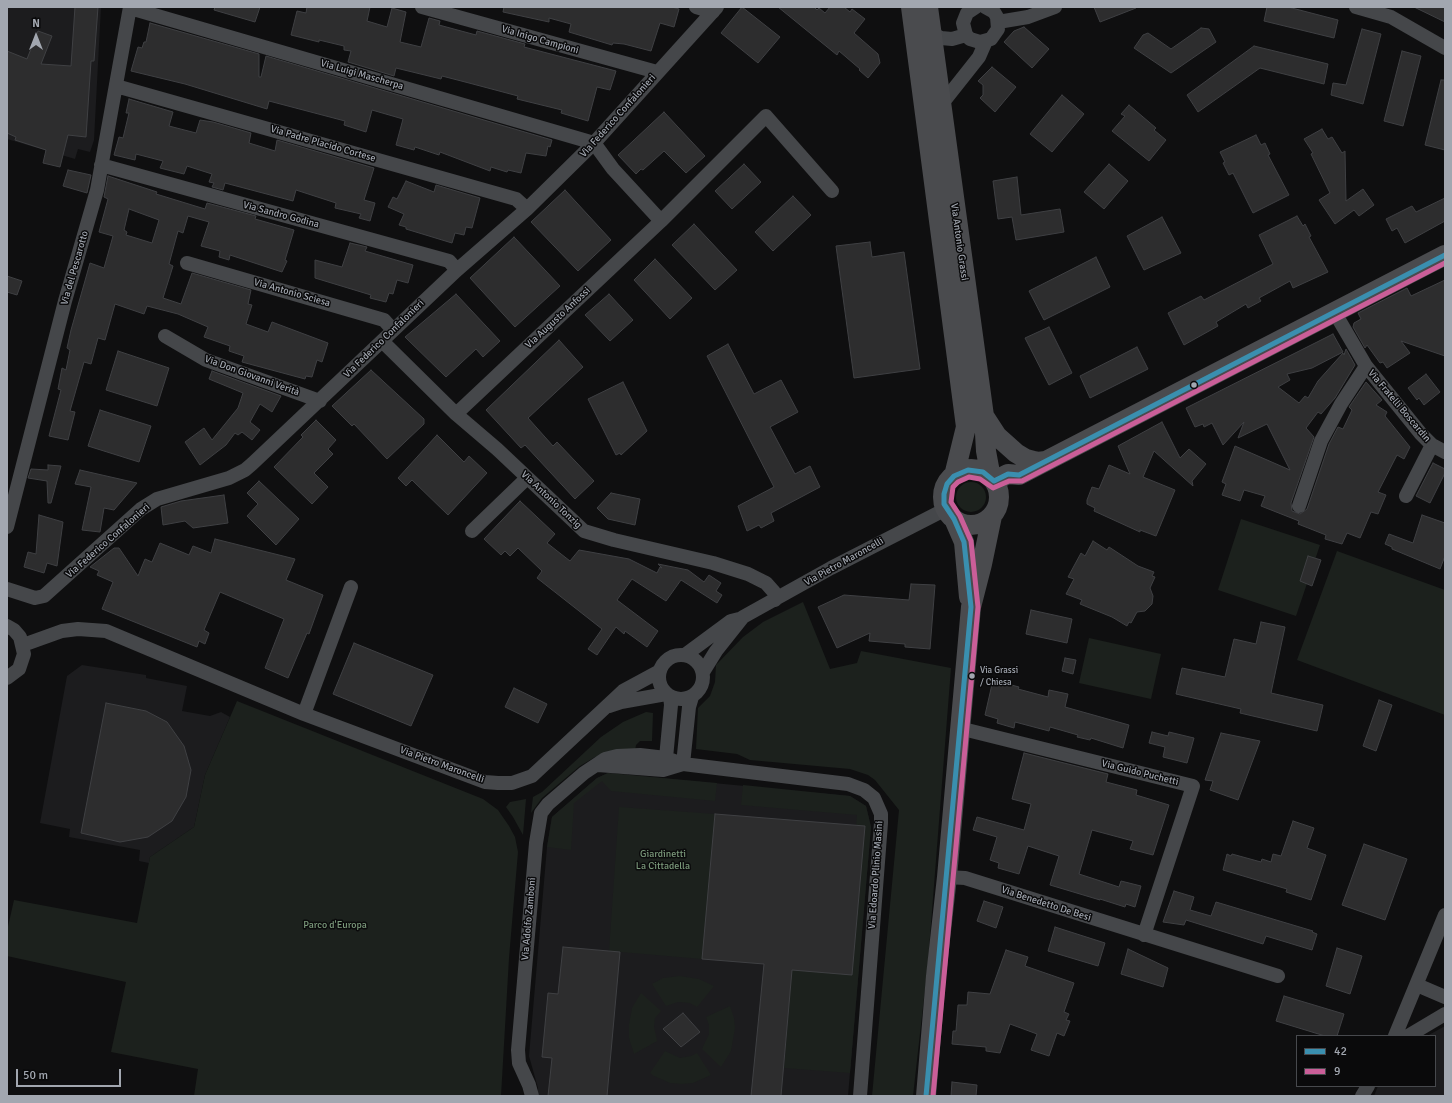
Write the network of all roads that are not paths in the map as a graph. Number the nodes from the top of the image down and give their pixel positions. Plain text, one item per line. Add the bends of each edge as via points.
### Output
1 (130, 7) edge
2 (422, 7) edge
3 (696, 7) edge
4 (911, 7) edge
5 (928, 7) edge
6 (976, 7) edge
7 (1055, 7) edge
8 (1359, 7) edge
9 (715, 9) edge
10 (998, 22) junction
11 (931, 33) junction
12 (966, 35) junction
13 (986, 41) junction
14 (1445, 48) edge
15 (657, 72) junction
16 (116, 86) junction
17 (941, 105) junction
18 (594, 143) junction
19 (101, 165) junction
20 (832, 191) dead end
21 (527, 209) junction
22 (661, 221) junction
23 (1445, 255) edge
24 (187, 263) dead end
25 (458, 270) junction
26 (1334, 313) junction
27 (393, 330) junction
28 (165, 336) dead end
29 (382, 341) junction
30 (1366, 366) junction
31 (320, 401) junction
32 (456, 414) junction
33 (984, 416) junction
34 (1432, 445) junction
35 (1445, 452) edge
36 (1046, 460) junction
37 (1019, 475) junction
38 (954, 476) junction
39 (527, 478) junction
40 (993, 479) junction
41 (1406, 496) dead end
42 (1299, 506) dead end
43 (995, 509) junction
44 (950, 514) junction
45 (7, 527) edge
46 (472, 531) dead end
47 (351, 586) dead end
48 (7, 589) edge
49 (775, 600) junction
50 (971, 607) junction
51 (743, 618) junction
52 (7, 626) edge
53 (23, 645) junction
54 (685, 655) junction
55 (660, 672) junction
56 (703, 672) junction
57 (7, 678) edge
58 (668, 695) junction
59 (692, 697) junction
60 (607, 707) junction
61 (304, 714) junction
62 (959, 728) junction
63 (666, 758) junction
64 (684, 764) junction
65 (595, 765) junction
66 (947, 877) junction
67 (1445, 915) edge
68 (1144, 935) junction
69 (1278, 976) dead end
70 (1417, 985) junction
71 (1445, 997) edge
72 (1445, 1014) edge
73 (1395, 1035) edge
74 (1410, 1035) edge
75 (1367, 1087) edge
76 (532, 1096) edge
77 (860, 1096) edge
78 (926, 1096) edge
79 (1362, 1096) edge

1 - 16 street, Via del Pescarotto
1 - 18 street, Via Luigi Mascherpa
2 - 15 street, Via Inigo Campioni
3 - 9 street
4 - 38 street, Via Antonio Grassi via 966,427
5 - 11 street, Via Antonio Grassi
6 - 10 street via 994,12
6 - 12 street via 964,18
7 - 10 street
8 - 14 street via 1391,16
9 - 15 street, Via Federico Confalonieri
10 - 13 street via 996,34
11 - 12 street via 941,38 952,39
11 - 17 street, Via Antonio Grassi
12 - 13 street via 975,41
13 - 17 street via 979,57
15 - 18 street, Via Federico Confalonieri
16 - 19 street, Via del Pescarotto
16 - 21 street, Via Padre Placido Cortese via 516,199
17 - 33 street, Via Antonio Grassi
18 - 21 street, Via Federico Confalonieri
18 - 22 street via 613,170
19 - 25 street, Via Sandro Godina via 449,262
19 - 45 street, Via del Pescarotto via 97,190 65,301
20 - 22 street, Via Augusto Anfossi via 766,116
21 - 25 street, Via Federico Confalonieri
22 - 32 street, Via Augusto Anfossi
23 - 26 street
24 - 27 street, Via Antonio Sciesa via 384,320
25 - 27 street, Via Federico Confalonieri
26 - 30 street, Via Fratelli Boscardin
26 - 36 street
27 - 29 street, Via Federico Confalonieri
28 - 31 street, Via Don Giovanni Verità via 206,360
29 - 31 street, Via Federico Confalonieri
29 - 32 street, Via Antonio Tonzig
30 - 34 street, Via Fratelli Boscardin
30 - 42 street, Via Fratelli Boscardin via 1321,441
31 - 48 street, Via Federico Confalonieri via 245,470 229,478 157,499 142,509 44,596 35,598
32 - 39 street, Via Antonio Tonzig
33 - 36 street via 997,436 1016,453 1036,462
33 - 40 street, Via Antonio Grassi via 986,452
34 - 35 street, Via Fratelli Boscardin
34 - 41 street, Via Fratelli Boscardin
36 - 37 street
37 - 40 street via 1008,474
37 - 43 street via 1016,485
38 - 40 street via 973,469
38 - 44 street via 947,484 944,494
39 - 46 street
39 - 49 street, Via Antonio Tonzig via 584,531 748,574 766,583 774,592
40 - 43 street via 998,491
43 - 44 street via 983,522 973,525 963,524
43 - 50 street
44 - 49 street, Via Pietro Maroncelli via 831,568
44 - 50 street via 964,542
47 - 61 street
49 - 51 street, Via Pietro Maroncelli
50 - 62 street
51 - 54 street, Via Pietro Maroncelli via 730,621
51 - 56 street, Via Pietro Maroncelli via 716,650
52 - 53 street via 14,630
53 - 57 street via 19,669
53 - 61 street, Via Pietro Maroncelli via 62,631 106,631
54 - 55 street via 669,658
54 - 56 street via 696,660
55 - 58 street via 660,684
55 - 60 street, Via Pietro Maroncelli via 623,691
56 - 59 street via 702,686
58 - 59 street via 681,699
58 - 60 street, Via Pietro Maroncelli via 621,702
58 - 63 street via 670,706
59 - 64 street
60 - 61 street, Via Pietro Maroncelli via 532,776 512,783 485,782
62 - 66 street
62 - 68 street, Via Guido Puchetti via 1192,786
63 - 64 street, Via Edoardo Plinio Masini
63 - 65 street, Via Adolfo Zamboni via 617,756
64 - 65 street via 663,770
64 - 77 street, Via Edoardo Plinio Masini via 848,784 870,793 878,804 881,823
65 - 76 street, Via Adolfo Zamboni via 548,804 539,820 518,1050 519,1063 530,1084
66 - 68 street, Via Benedetto De Besi via 965,878
66 - 78 street
67 - 70 street
68 - 69 street, Via Benedetto De Besi
70 - 71 street
70 - 73 street
72 - 74 street
75 - 79 street

